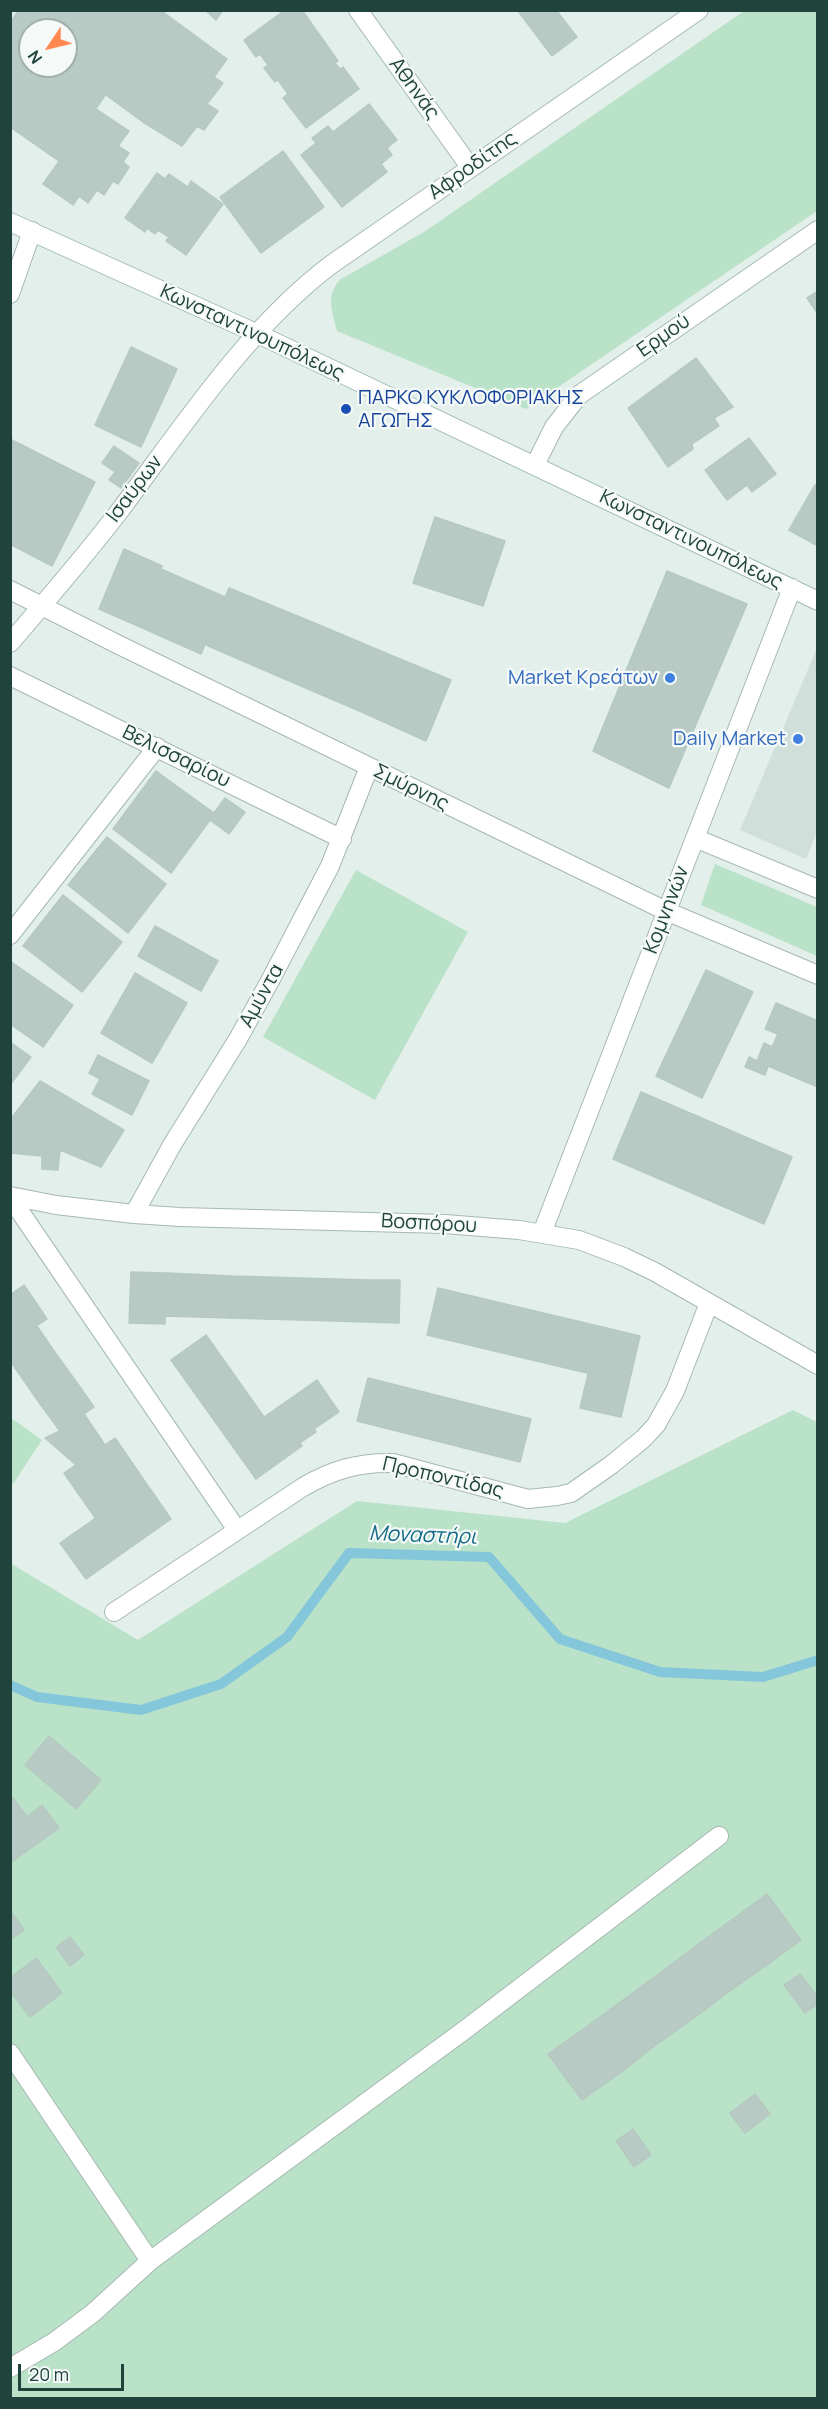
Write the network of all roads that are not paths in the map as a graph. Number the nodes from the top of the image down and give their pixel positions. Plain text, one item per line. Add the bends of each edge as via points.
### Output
1 (358, 10) edge
2 (699, 10) edge
3 (470, 168) junction
4 (10, 222) edge
5 (818, 230) edge
6 (32, 231) junction
7 (10, 294) edge
8 (258, 334) junction
9 (535, 465) junction
10 (792, 588) junction
11 (10, 590) edge
12 (818, 601) edge
13 (41, 607) junction
14 (10, 643) edge
15 (10, 676) edge
16 (158, 747) junction
17 (369, 767) junction
18 (695, 838) junction
19 (342, 839) junction
20 (818, 889) edge
21 (666, 911) junction
22 (10, 935) edge
23 (818, 975) edge
24 (10, 1197) edge
25 (134, 1214) junction
26 (542, 1233) junction
27 (709, 1303) junction
28 (818, 1365) edge
29 (237, 1530) junction
30 (114, 1612) dead end
31 (719, 1836) dead end
32 (10, 2053) edge
33 (150, 2261) junction
34 (10, 2368) edge

1 - 3 street, Αθηνάς
2 - 3 street, Αφροδίτης
3 - 8 street, Αφροδίτης via 310,280
4 - 6 street, Κωνσταντινουπόλεως
5 - 9 street, Ερμού via 579,396 554,427
6 - 7 street
6 - 8 street, Κωνσταντινουπόλεως
8 - 9 street, Κωνσταντινουπόλεως
8 - 13 street, Ισαύρων via 183,424 72,573
9 - 10 street, Κωνσταντινουπόλεως
10 - 12 street, Κωνσταντινουπόλεως
10 - 18 street, Κομνηνών
11 - 13 street, Σμύρνης
13 - 14 street, Ισαύρων
13 - 17 street, Σμύρνης
15 - 16 street, Βελισσαρίου
16 - 19 street, Βελισσαρίου
16 - 22 street
17 - 19 street, Αμύντα
17 - 21 street, Σμύρνης
18 - 20 street
18 - 21 street, Κομνηνών
19 - 25 street, Αμύντα via 250,1019
21 - 23 street, Σμύρνης
21 - 26 street, Κομνηνών
24 - 25 street, Βοσπόρου
24 - 29 street
25 - 26 street, Βοσπόρου via 445,1224
26 - 27 street, Βοσπόρου via 579,1240 624,1257
27 - 28 street, Βοσπόρου
27 - 29 street, Προποντίδας via 675,1391 656,1425 611,1465 571,1493 528,1498 407,1466 371,1462 326,1474
29 - 30 street, Προποντίδας
31 - 33 street via 457,2036
32 - 33 street
33 - 34 street via 75,2327

